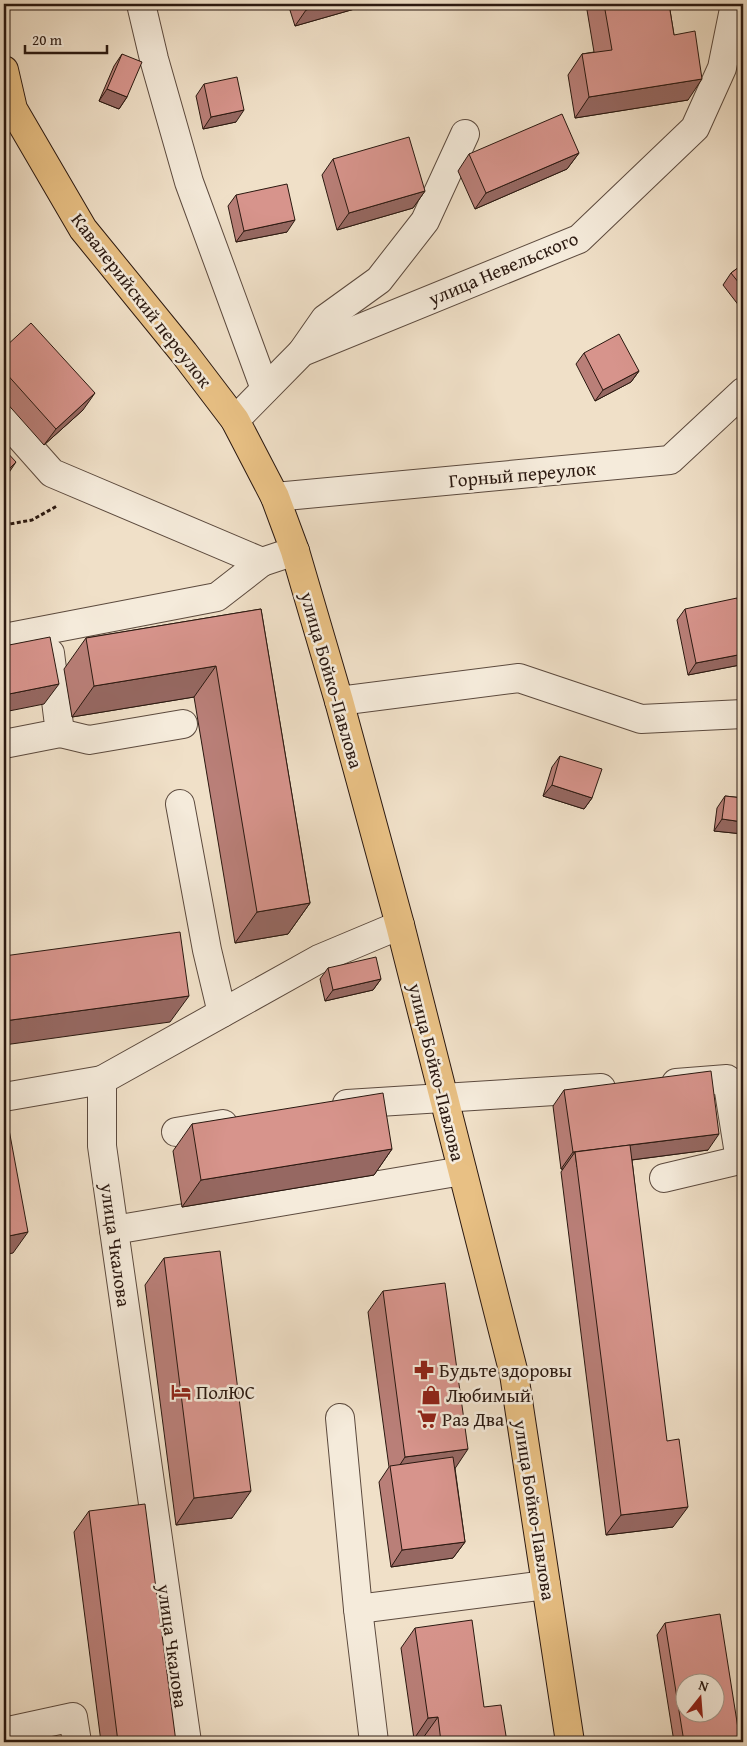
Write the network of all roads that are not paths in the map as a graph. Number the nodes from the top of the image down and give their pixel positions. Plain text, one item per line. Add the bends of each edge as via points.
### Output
1 (141, 4) edge
2 (735, 4) edge
3 (4, 70) edge
4 (465, 134) dead end
5 (302, 352) junction
6 (265, 390) junction
7 (743, 392) edge
8 (4, 420) edge
9 (235, 420) junction
10 (275, 497) junction
11 (295, 551) junction
12 (262, 562) junction
13 (47, 630) junction
14 (4, 638) edge
15 (339, 701) junction
16 (743, 714) edge
17 (183, 724) dead end
18 (60, 733) junction
19 (4, 744) edge
20 (180, 804) dead end
21 (400, 925) junction
22 (222, 1014) junction
23 (102, 1080) junction
24 (4, 1097) edge
25 (444, 1098) junction
26 (328, 1108) edge
27 (242, 1121) edge
28 (176, 1132) dead end
29 (462, 1171) junction
30 (664, 1178) dead end
31 (114, 1230) junction
32 (340, 1418) dead end
33 (546, 1585) junction
34 (358, 1609) junction
35 (4, 1732) edge
36 (77, 1742) edge
37 (187, 1742) edge
38 (374, 1742) edge
39 (570, 1742) edge

1 - 6 street via 189,182
2 - 5 street, улица Невельского via 722,68 695,128 580,238
3 - 9 main road, Кавалерийский переулок via 13,109 82,229
4 - 5 street via 424,221 379,280 325,319
5 - 6 street, улица Невельского
6 - 9 street, улица Невельского
7 - 10 street, Горный переулок via 670,460
8 - 12 street via 52,473
9 - 10 main road, улица Бойко-Павлова
10 - 11 main road, улица Бойко-Павлова
11 - 12 street
11 - 15 main road, улица Бойко-Павлова
12 - 13 street via 217,597
13 - 14 street
13 - 18 street
15 - 16 street via 519,678 641,719
15 - 21 main road, улица Бойко-Павлова
17 - 18 street via 89,740
18 - 19 street
20 - 22 street
21 - 22 street via 319,959
21 - 25 main road, улица Бойко-Павлова
22 - 23 street
23 - 24 street
23 - 31 street, улица Чкалова via 102,1146
25 - 26 street via 356,1103
25 - 29 main road, улица Бойко-Павлова
25 - 30 street via 727,1079 740,1160
27 - 28 street
29 - 31 street
29 - 33 main road, улица Бойко-Павлова via 514,1374
31 - 37 street, улица Чкалова
32 - 34 street
33 - 34 street
33 - 39 main road, улица Бойко-Павлова
34 - 38 street
35 - 36 street via 73,1717

